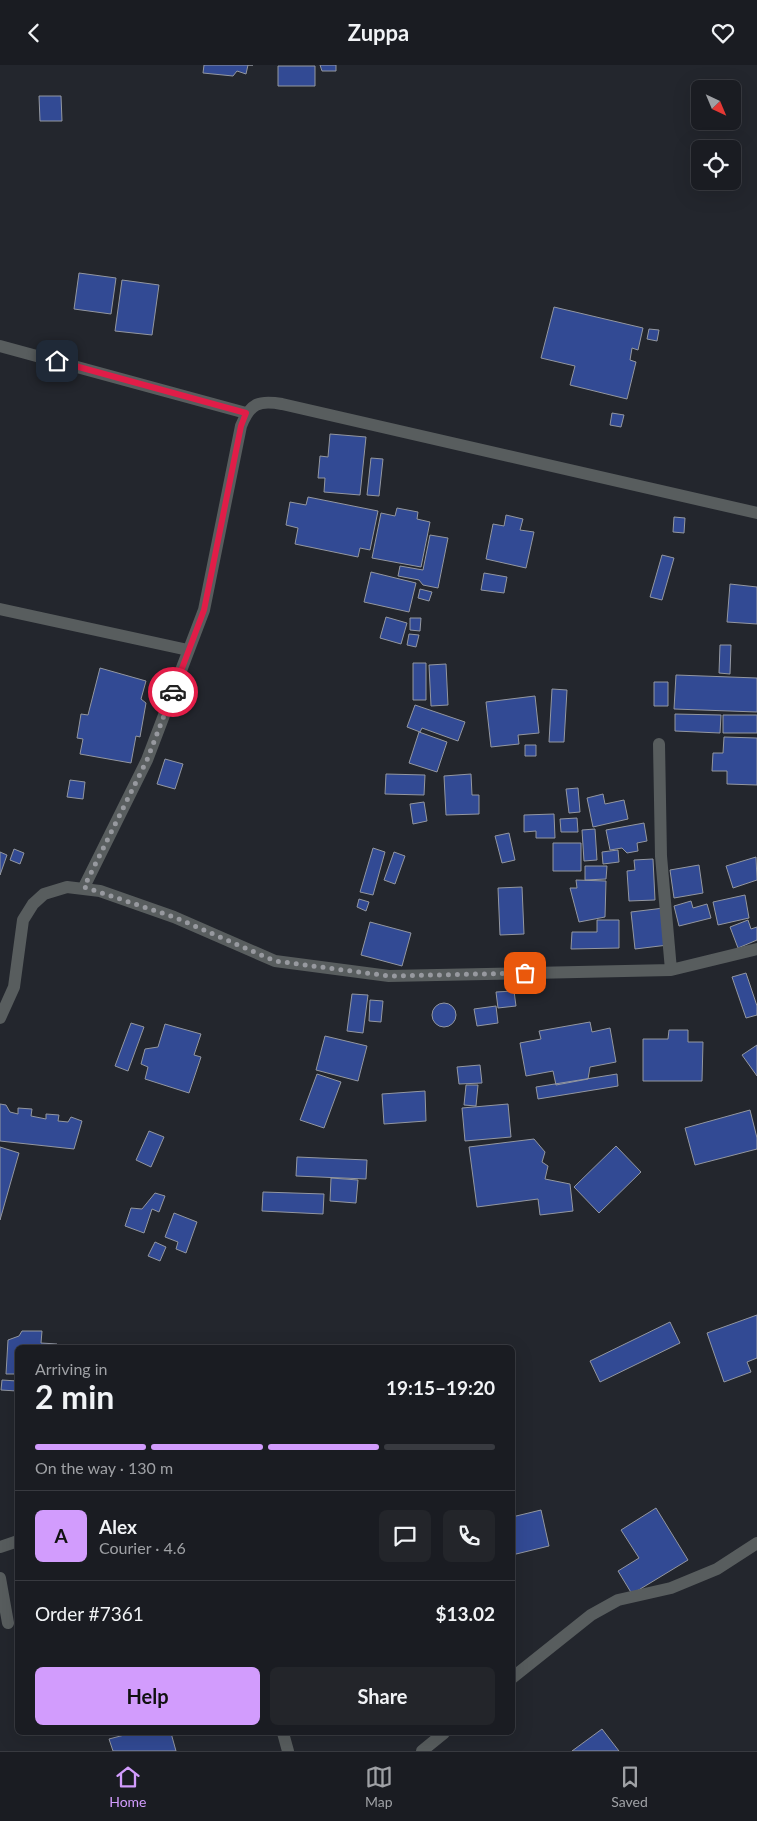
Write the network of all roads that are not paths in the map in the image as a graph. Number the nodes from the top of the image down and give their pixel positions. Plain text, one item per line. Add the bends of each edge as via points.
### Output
1 (0, 346) edge
2 (246, 413) junction
3 (757, 513) edge
4 (0, 609) edge
5 (188, 650) junction
6 (659, 744) dead end
7 (84, 887) junction
8 (757, 949) edge
9 (671, 970) junction
10 (0, 1017) edge
11 (15, 1542) edge
12 (757, 1543) edge
13 (0, 1547) edge
14 (0, 1578) edge
15 (8, 1623) dead end
16 (515, 1676) edge
17 (284, 1735) edge
18 (442, 1735) edge
19 (288, 1751) edge
20 (422, 1751) edge

1 - 2 street
2 - 3 street via 266,401 282,404
2 - 5 street via 204,610
4 - 5 street
5 - 7 street via 147,760
6 - 9 street via 661,856
7 - 9 street via 174,917 275,961 389,976
7 - 10 street via 56,889 33,903 23,920 14,987
8 - 9 street
11 - 13 street
12 - 16 street via 717,1569 671,1588 611,1604 591,1615
14 - 15 street
17 - 19 street
18 - 20 street

